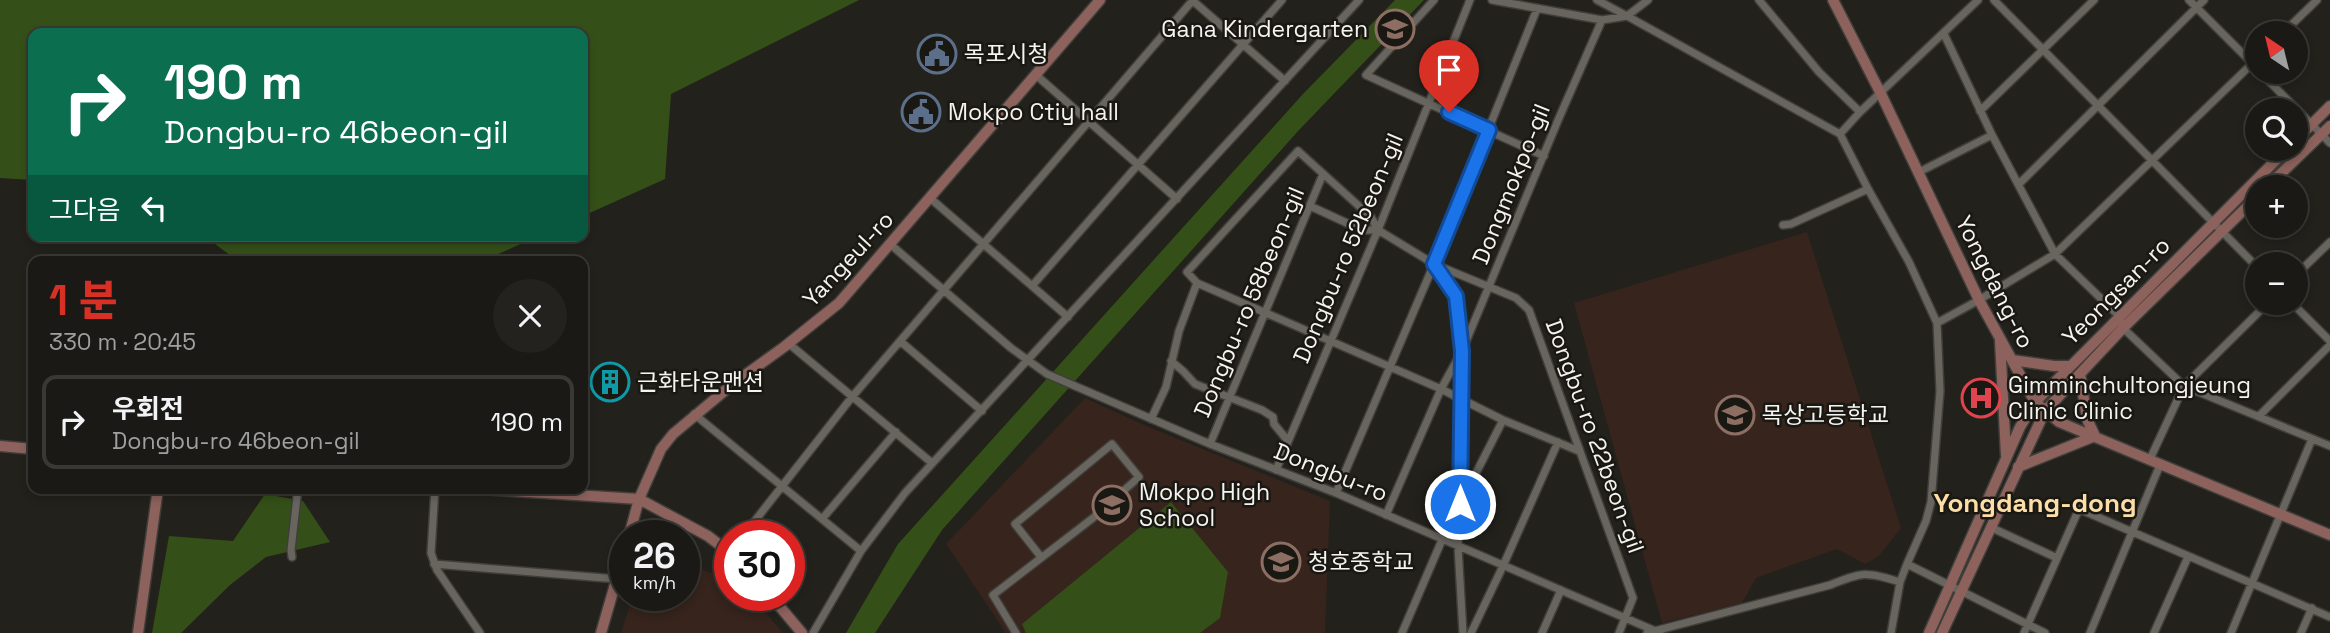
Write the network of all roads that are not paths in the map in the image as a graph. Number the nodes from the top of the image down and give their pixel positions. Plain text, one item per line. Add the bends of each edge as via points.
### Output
1 (1100, 0) edge
2 (1192, 0) edge
3 (1282, 0) edge
4 (1359, 0) edge
5 (1434, 0) edge
6 (1469, 0) edge
7 (1492, 0) edge
8 (1597, 0) edge
9 (1648, 0) edge
10 (1759, 0) edge
11 (1833, 0) edge
12 (1978, 0) edge
13 (1994, 0) edge
14 (2094, 0) edge
15 (2189, 0) edge
16 (2204, 0) edge
17 (2317, 0) edge
18 (2197, 8) junction
19 (1538, 9) junction
20 (1627, 16) junction
21 (1602, 20) junction
22 (2295, 21) edge
23 (1944, 34) junction
24 (1242, 45) junction
25 (2042, 50) junction
26 (2245, 54) edge
27 (1036, 75) junction
28 (2245, 77) edge
29 (1285, 81) junction
30 (2274, 84) edge
31 (1881, 94) junction
32 (1429, 103) junction
33 (2098, 105) junction
34 (2330, 106) edge
35 (1980, 111) junction
36 (1860, 112) junction
37 (1088, 122) junction
38 (2312, 124) junction
39 (2330, 125) edge
40 (2308, 128) edge
41 (1489, 130) junction
42 (1840, 134) junction
43 (2321, 134) junction
44 (1992, 135) junction
45 (2330, 143) edge
46 (1544, 156) junction
47 (2152, 160) junction
48 (2275, 161) edge
49 (1138, 165) junction
50 (1919, 172) junction
51 (1323, 174) junction
52 (2279, 175) edge
53 (2019, 184) junction
54 (1868, 189) junction
55 (930, 198) junction
56 (1177, 199) junction
57 (1310, 206) junction
58 (2245, 209) edge
59 (2212, 222) junction
60 (1783, 225) dead end
61 (1378, 230) junction
62 (2221, 232) junction
63 (2330, 242) edge
64 (890, 244) junction
65 (983, 244) junction
66 (2056, 254) junction
67 (2245, 255) edge
68 (2308, 263) edge
69 (1434, 264) junction
70 (1197, 283) junction
71 (1032, 286) junction
72 (1490, 287) junction
73 (943, 291) junction
74 (1979, 300) junction
75 (1265, 312) junction
76 (2256, 315) edge
77 (2303, 315) edge
78 (2119, 316) junction
79 (1068, 317) junction
80 (1937, 323) junction
81 (2123, 328) junction
82 (2000, 337) junction
83 (1331, 340) junction
84 (900, 341) junction
85 (789, 343) junction
86 (2330, 343) edge
87 (1462, 351) junction
88 (2012, 360) junction
89 (1028, 361) junction
90 (1171, 361) junction
91 (1390, 366) junction
92 (2069, 366) junction
93 (2080, 374) junction
94 (2184, 386) junction
95 (1441, 389) junction
96 (852, 397) junction
97 (1230, 398) junction
98 (1460, 399) junction
99 (2035, 402) junction
100 (982, 411) junction
101 (2045, 411) junction
102 (694, 414) junction
103 (2259, 416) junction
104 (1151, 419) junction
105 (1503, 420) junction
106 (896, 432) junction
107 (2095, 436) junction
108 (2312, 439) junction
109 (1288, 441) junction
110 (1558, 442) junction
111 (1210, 444) junction
112 (0, 446) edge
113 (2330, 446) edge
114 (28, 449) edge
115 (1579, 451) junction
116 (2006, 459) junction
117 (2150, 459) junction
118 (932, 463) junction
119 (2160, 465) junction
120 (2018, 467) junction
121 (1276, 470) junction
122 (781, 485) junction
123 (1336, 493) junction
124 (157, 494) edge
125 (297, 494) edge
126 (435, 494) edge
127 (560, 494) edge
128 (639, 499) junction
129 (1460, 504) junction
130 (2280, 514) junction
131 (1385, 515) junction
132 (822, 519) junction
133 (633, 520) edge
134 (755, 520) edge
135 (1990, 527) junction
136 (2132, 532) junction
137 (2330, 535) edge
138 (1442, 540) junction
139 (714, 541) edge
140 (1458, 547) junction
141 (861, 551) junction
142 (1041, 556) junction
143 (292, 557) dead end
144 (2188, 557) junction
145 (2057, 558) junction
146 (434, 564) junction
147 (1907, 564) junction
148 (1503, 566) junction
149 (609, 578) edge
150 (1900, 582) junction
151 (2253, 584) junction
152 (1950, 586) junction
153 (1561, 590) junction
154 (1961, 592) junction
155 (609, 606) edge
156 (2312, 608) junction
157 (783, 611) edge
158 (2330, 617) edge
159 (1626, 618) junction
160 (2028, 625) junction
161 (1653, 632) edge
162 (138, 633) edge
163 (480, 633) edge
164 (601, 633) edge
165 (802, 633) edge
166 (813, 633) edge
167 (1016, 633) edge
168 (1402, 633) edge
169 (1463, 633) edge
170 (1471, 633) edge
171 (1542, 633) edge
172 (1619, 633) edge
173 (1891, 633) edge
174 (1929, 633) edge
175 (1942, 633) edge
176 (2024, 633) edge
177 (2045, 633) edge
178 (2090, 633) edge
179 (2154, 633) edge
180 (2231, 633) edge
181 (2301, 633) edge

1 - 27 street, Yangeul-ro
2 - 24 street
2 - 37 street
3 - 24 street
4 - 29 street
5 - 32 street via 1366,75
6 - 32 street, Dongbu-ro 52beon-gil
7 - 19 street
8 - 20 street
9 - 20 street
10 - 36 street via 1819,72
11 - 31 street, Yongdang-ro
12 - 23 street
13 - 25 street
14 - 25 street
15 - 18 street
16 - 18 street
17 - 22 street
18 - 26 street
18 - 33 street
19 - 21 street
19 - 41 street
20 - 21 street
20 - 42 street
21 - 46 street, Dongmokpo-gil
23 - 31 street
23 - 35 street
24 - 29 street
24 - 49 street
25 - 33 street
25 - 35 street
27 - 37 street
27 - 55 street, Yangeul-ro
28 - 47 street
29 - 56 street
30 - 38 street
31 - 36 street
31 - 50 street, Yongdang-ro
32 - 41 street
32 - 61 street, Dongbu-ro 52beon-gil
33 - 47 street
33 - 53 street
34 - 38 street
35 - 44 street
36 - 42 street
37 - 49 street
37 - 65 street
38 - 40 street
38 - 43 street
39 - 43 street
41 - 46 street
41 - 69 street
42 - 54 street
43 - 45 street
43 - 52 street
44 - 50 street
44 - 53 street
46 - 72 street, Dongmokpo-gil
47 - 59 street
47 - 66 street
48 - 59 street, Yeongsan-ro
49 - 56 street
49 - 71 street
50 - 74 street, Yongdang-ro
51 - 57 street, Dongbu-ro 58beon-gil
51 - 61 street via 1371,217
51 - 70 street via 1298,151 1188,272
53 - 66 street
54 - 60 street
54 - 80 street
55 - 64 street, Yangeul-ro
55 - 65 street
56 - 79 street
57 - 61 street via 1362,230
57 - 75 street, Dongbu-ro 58beon-gil
58 - 62 street, Yeongsan-ro
59 - 62 street
59 - 78 street, Yeongsan-ro
61 - 69 street, Dongbu-ro 22beon-gil
61 - 83 street, Dongbu-ro 52beon-gil
62 - 67 street
62 - 81 street, Yeongsan-ro
63 - 68 street
64 - 73 street, Dongbu-ro
64 - 85 street, Yangeul-ro via 839,303
65 - 71 street
65 - 73 street
66 - 74 street
66 - 78 street
69 - 72 street, Dongbu-ro 22beon-gil
69 - 87 street via 1456,296
69 - 91 street
70 - 75 street
70 - 90 street
71 - 79 street
72 - 87 street, Dongmokpo-gil
72 - 115 street, Dongbu-ro 22beon-gil via 1521,301 1533,317
73 - 84 street
73 - 89 street, Dongbu-ro
74 - 80 street
74 - 82 street, Yongdang-ro
75 - 83 street
75 - 97 street, Dongbu-ro 58beon-gil
76 - 94 street
77 - 86 street
78 - 81 street
78 - 92 street, Yeongsan-ro
79 - 89 street
80 - 147 street via 1940,391 1931,502
81 - 93 street, Yeongsan-ro
81 - 94 street
82 - 88 street, Yongdang-ro
82 - 116 street
83 - 91 street
83 - 109 street, Dongbu-ro 52beon-gil
84 - 96 street
84 - 100 street
85 - 96 street
85 - 102 street, Yangeul-ro
86 - 103 street
87 - 95 street, Dongmokpo-gil
87 - 98 street
88 - 92 street
88 - 99 street, Yongdang-ro
89 - 100 street
89 - 104 street, Dongbu-ro
90 - 97 street via 1195,384
90 - 104 street via 1166,387
91 - 95 street
91 - 123 street
92 - 99 street, Yeongsan-ro
93 - 101 street, Yeongsan-ro
93 - 107 street via 2087,419
94 - 103 street
94 - 117 street
95 - 98 street
95 - 131 street, Dongmokpo-gil
96 - 106 street
96 - 122 street
97 - 109 street via 1273,418
97 - 111 street, Dongbu-ro 58beon-gil
98 - 105 street
98 - 129 street
99 - 101 street, Yongdang-ro
99 - 116 street, Yeongsan-ro
100 - 118 street
101 - 107 street, Yongdang-ro via 2059,422
101 - 120 street, Yeongsan-ro
102 - 122 street
102 - 128 street, Yangeul-ro via 661,449
103 - 108 street
104 - 111 street, Dongbu-ro
105 - 110 street
105 - 129 street
106 - 118 street
106 - 132 street
107 - 117 street, Yongdang-ro
107 - 120 street
108 - 113 street
108 - 130 street
109 - 121 street, Dongbu-ro 52beon-gil
110 - 115 street
110 - 148 street
111 - 121 street, Dongbu-ro
112 - 114 street
115 - 159 street, Dongbu-ro 22beon-gil via 1633,598
116 - 152 street, Yeongsan-ro
117 - 119 street, Yongdang-ro
118 - 141 street
119 - 130 street, Yongdang-ro
119 - 136 street
120 - 135 street, Yeongsan-ro
121 - 123 street, Dongbu-ro
122 - 132 street
122 - 134 street
123 - 131 street, Dongbu-ro
124 - 162 street
125 - 143 street
126 - 146 street
127 - 128 street
128 - 133 street, Yangeul-ro
128 - 139 street
129 - 138 street
129 - 140 street
130 - 137 street, Yongdang-ro
130 - 151 street
131 - 138 street, Dongbu-ro
132 - 141 street
135 - 145 street
135 - 154 street, Yeongsan-ro
136 - 144 street
136 - 145 street via 2079,509
136 - 178 street
138 - 140 street, Dongbu-ro
138 - 168 street
140 - 148 street, Dongbu-ro
140 - 169 street
141 - 166 street
142 - 142 street via 1015,524 1112,444 1139,477
142 - 167 street via 993,595
144 - 151 street
144 - 179 street
145 - 160 street
146 - 149 street
146 - 163 street
147 - 150 street
147 - 152 street
148 - 153 street, Dongbu-ro
148 - 170 street
150 - 161 street via 1858,574
150 - 173 street
151 - 156 street
151 - 180 street
152 - 154 street
152 - 174 street, Yeongsan-ro
153 - 159 street, Dongbu-ro
153 - 171 street
154 - 160 street
154 - 175 street, Yeongsan-ro
155 - 164 street
156 - 158 street
156 - 181 street
157 - 165 street
159 - 161 street, Dongbu-ro
159 - 172 street
160 - 176 street
160 - 177 street

